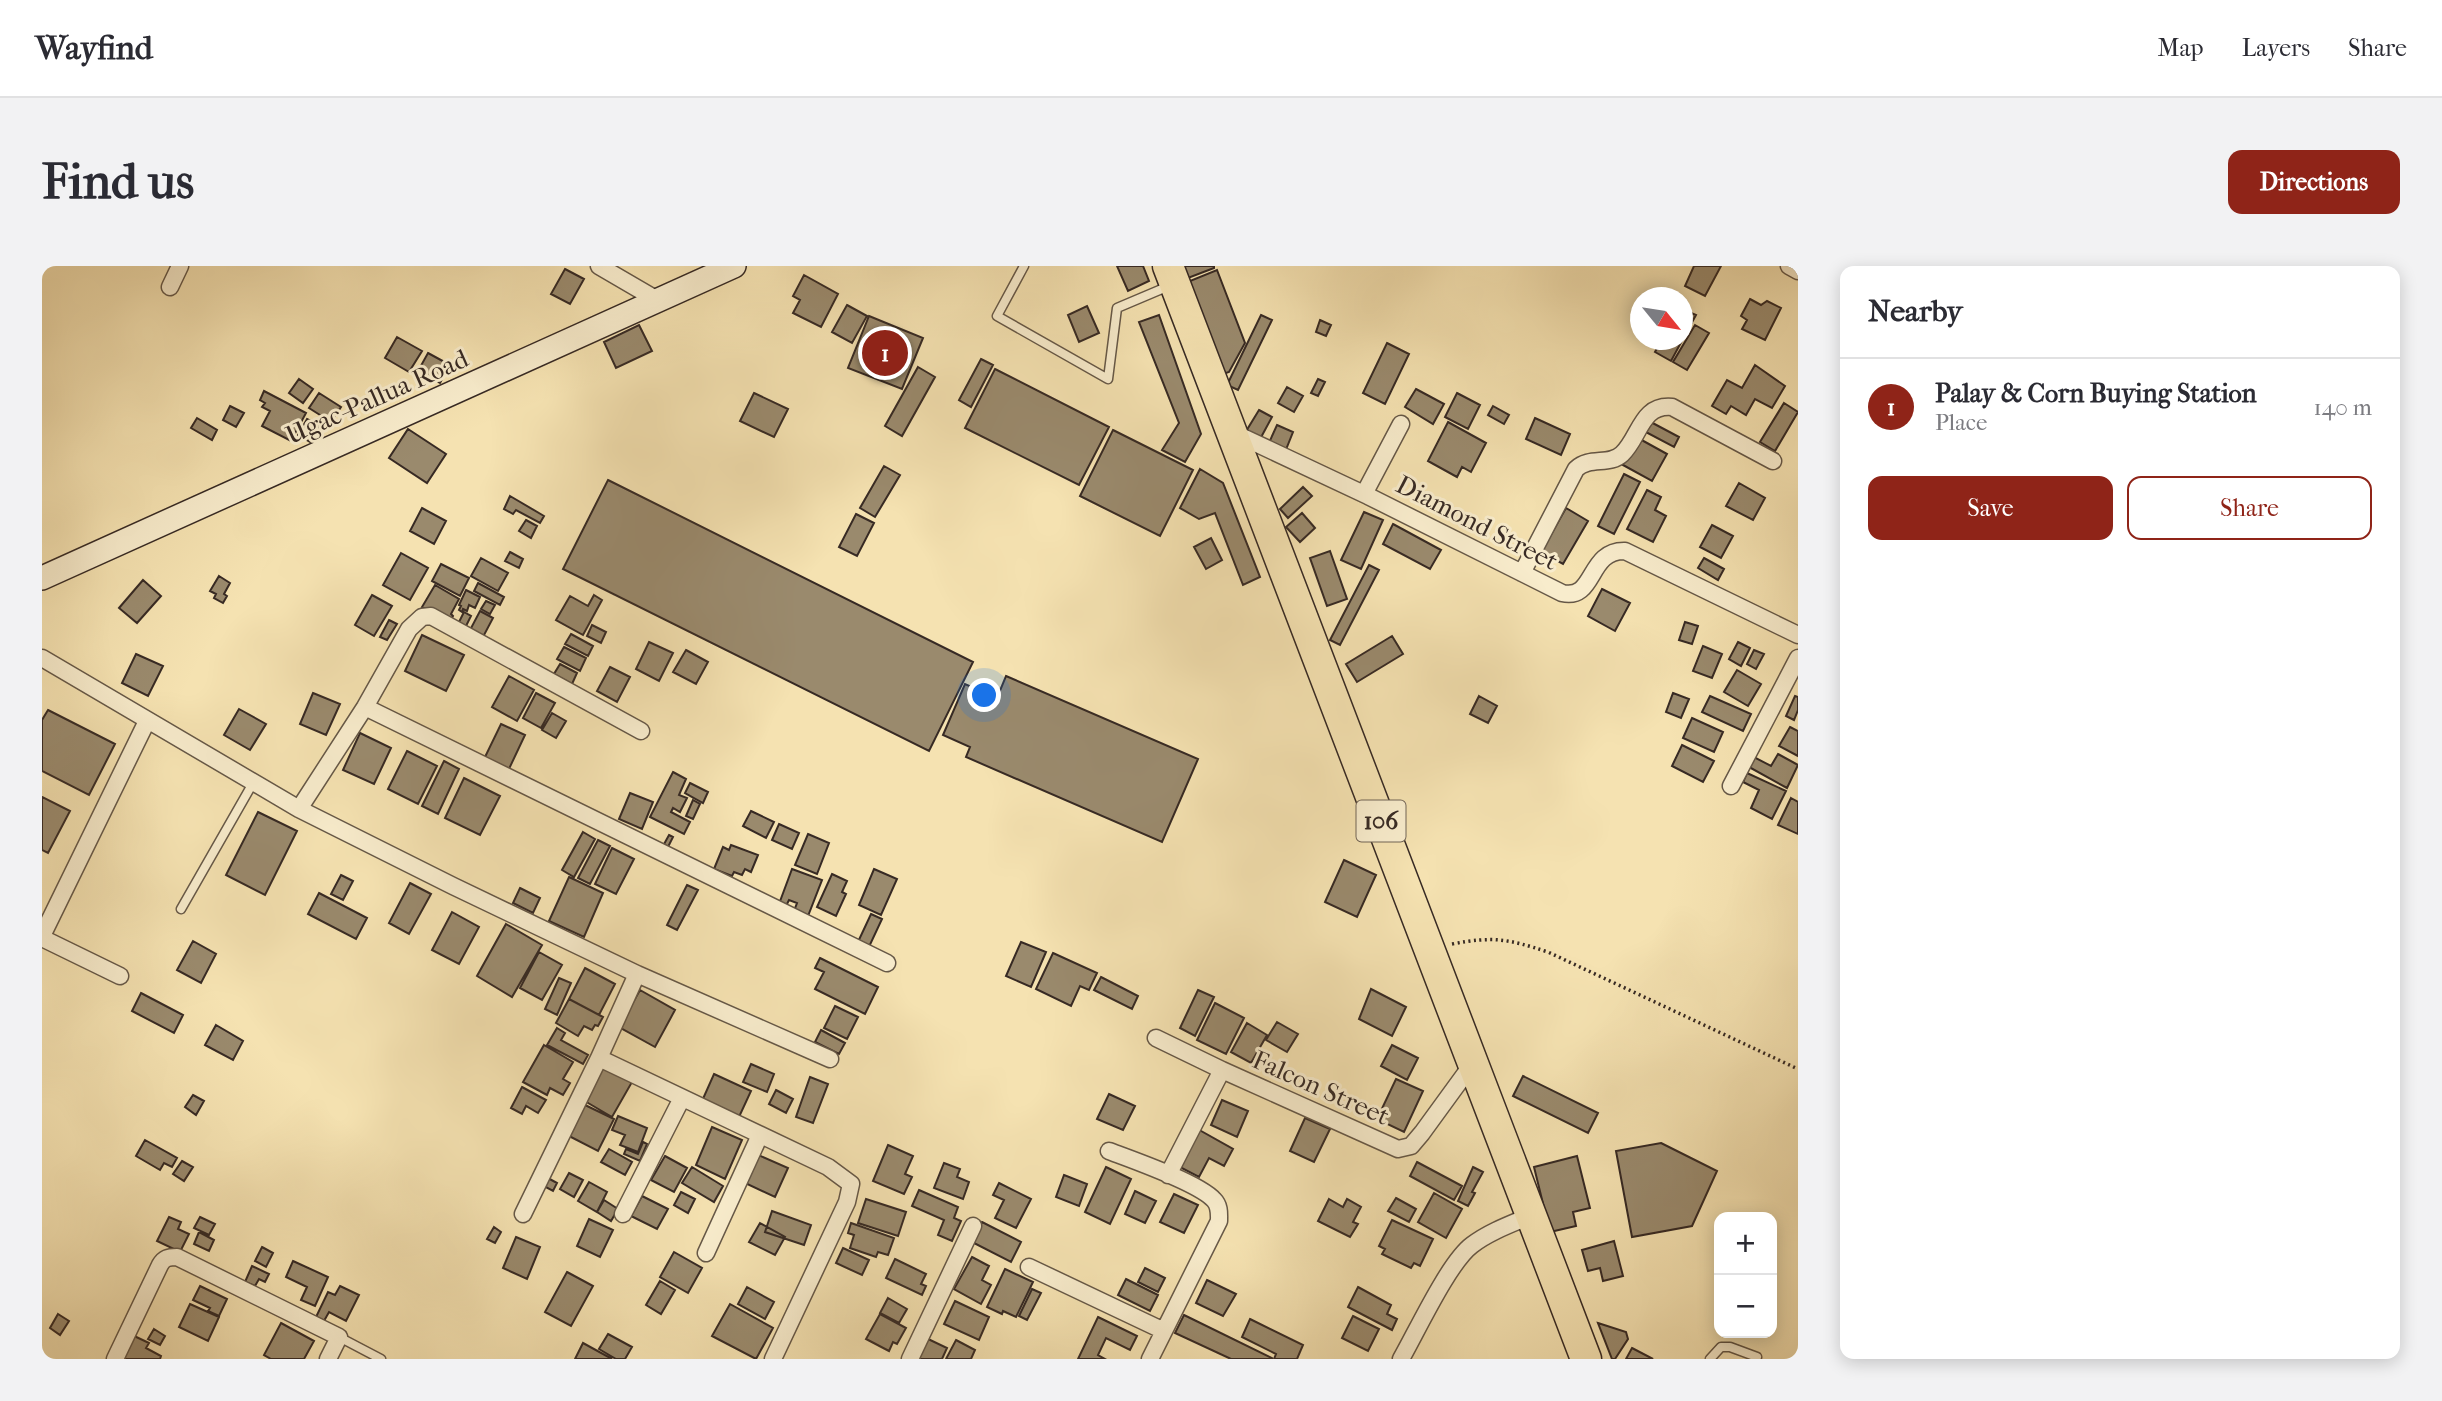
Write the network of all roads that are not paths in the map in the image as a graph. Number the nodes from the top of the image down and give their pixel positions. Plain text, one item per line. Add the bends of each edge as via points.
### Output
1 (180, 266) edge
2 (599, 266) edge
3 (734, 266) edge
4 (1024, 266) edge
5 (1789, 266) edge
6 (1798, 271) edge
7 (1171, 275) edge
8 (170, 287) dead end
9 (659, 301) junction
10 (1401, 424) dead end
11 (1234, 433) junction
12 (1773, 461) dead end
13 (1364, 494) junction
14 (1522, 573) junction
15 (42, 579) edge
16 (1798, 635) edge
17 (42, 658) edge
18 (1798, 658) edge
19 (365, 707) junction
20 (148, 721) junction
21 (640, 731) dead end
22 (253, 783) junction
23 (1731, 786) dead end
24 (299, 809) junction
25 (181, 909) dead end
26 (42, 937) edge
27 (887, 963) dead end
28 (637, 974) junction
29 (120, 976) dead end
30 (1156, 1038) dead end
31 (599, 1058) junction
32 (830, 1059) dead end
33 (1473, 1063) junction
34 (1222, 1070) junction
35 (681, 1098) junction
36 (760, 1135) junction
37 (1109, 1150) dead end
38 (1168, 1175) junction
39 (523, 1214) dead end
40 (623, 1214) dead end
41 (1530, 1216) junction
42 (973, 1226) dead end
43 (706, 1253) dead end
44 (1029, 1267) dead end
45 (1164, 1331) junction
46 (339, 1337) junction
47 (1758, 1357) dead end
48 (115, 1359) edge
49 (328, 1359) edge
50 (381, 1359) edge
51 (773, 1359) edge
52 (911, 1359) edge
53 (1150, 1359) edge
54 (1401, 1359) edge
55 (1586, 1359) edge
56 (1710, 1359) edge

1 - 8 street
2 - 9 street
3 - 9 street, Ugac-Pallua Road
4 - 7 lane via 997,316 1108,379 1117,309
5 - 6 street
7 - 11 highway, 106
9 - 15 street, Ugac-Pallua Road
10 - 13 street
11 - 13 street, Diamond Street
11 - 33 highway, 106
12 - 14 street via 1672,407 1657,409 1647,414 1619,457 1594,460 1576,469
13 - 14 street, Diamond Street
14 - 16 street, Diamond Street via 1570,595 1578,592 1604,557 1626,551
17 - 20 street
18 - 23 street
19 - 21 street via 409,629 422,617 431,616
19 - 24 street
19 - 27 street
20 - 22 street
20 - 26 street
22 - 24 street
22 - 25 lane
24 - 28 street
26 - 29 street
28 - 31 street
28 - 32 street
30 - 34 street, Falcon Street
31 - 35 street
31 - 39 street
33 - 34 street, Falcon Street via 1406,1149
33 - 41 highway, 106
34 - 38 street
35 - 36 street
35 - 40 street
36 - 43 street
36 - 51 street via 828,1167 851,1184 847,1202
37 - 38 street
38 - 45 street via 1216,1202 1219,1221
41 - 54 street via 1470,1246 1457,1260
41 - 55 highway, 106
42 - 52 street
44 - 45 street
45 - 53 street
46 - 48 street via 170,1257 163,1259
46 - 49 street
46 - 50 lane
47 - 56 lane via 1721,1347

